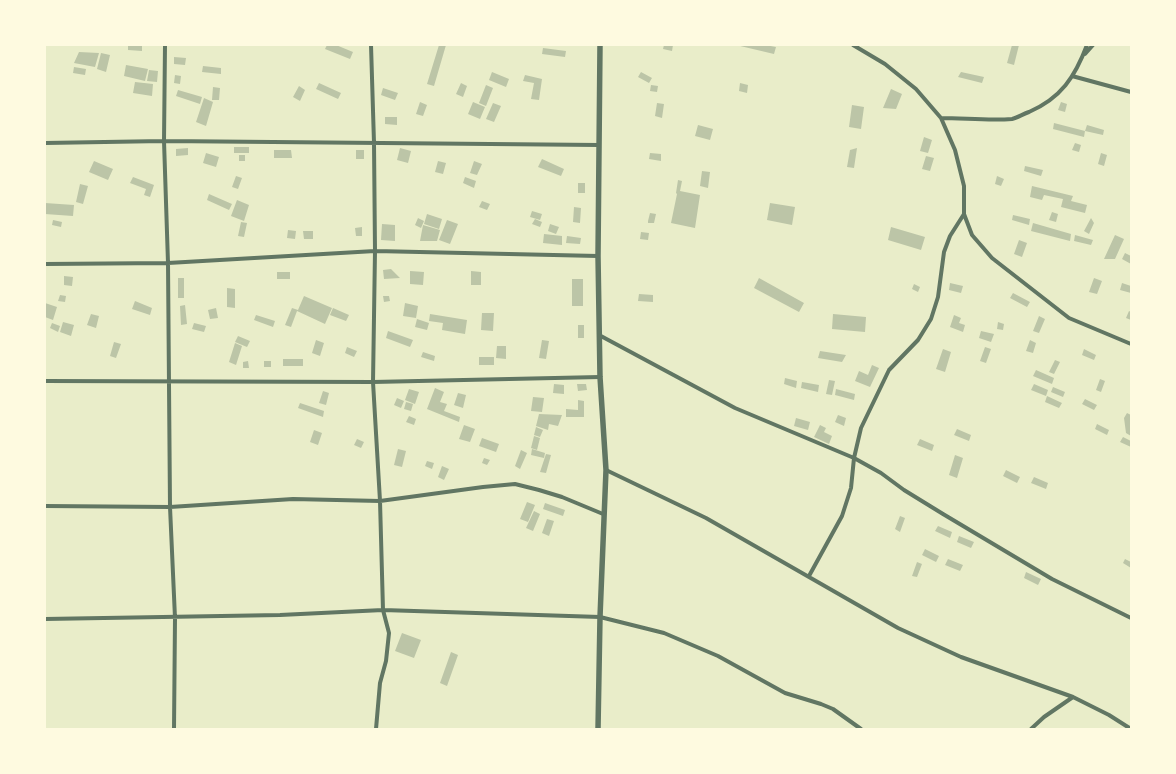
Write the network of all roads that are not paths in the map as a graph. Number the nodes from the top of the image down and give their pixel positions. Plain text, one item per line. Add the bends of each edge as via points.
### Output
1 (165, 45) edge
2 (371, 45) edge
3 (600, 45) edge
4 (854, 45) edge
5 (1087, 45) edge
6 (1093, 45) edge
7 (1083, 56) junction
8 (1072, 76) junction
9 (1131, 92) edge
10 (941, 118) junction
11 (164, 141) junction
12 (374, 142) junction
13 (45, 143) edge
14 (599, 145) junction
15 (964, 214) junction
16 (375, 251) junction
17 (598, 256) junction
18 (168, 263) junction
19 (45, 264) edge
20 (599, 335) junction
21 (1131, 344) edge
22 (600, 376) junction
23 (45, 381) edge
24 (169, 382) junction
25 (373, 382) junction
26 (854, 458) junction
27 (606, 470) junction
28 (380, 501) junction
29 (45, 506) edge
30 (170, 507) junction
31 (603, 514) junction
32 (809, 576) junction
33 (383, 610) junction
34 (600, 617) junction
35 (175, 618) junction
36 (1131, 618) edge
37 (45, 619) edge
38 (1073, 697) junction
39 (174, 729) edge
40 (376, 729) edge
41 (598, 729) edge
42 (861, 729) edge
43 (1031, 729) edge
44 (1131, 729) edge

1 - 11 street
2 - 12 street
3 - 14 street
4 - 10 street via 916,89
5 - 7 street
6 - 7 street
7 - 8 street
8 - 9 street
8 - 10 street via 1060,93 1044,106 1013,118
10 - 15 street via 955,150 964,186
11 - 12 street
11 - 13 street
11 - 18 street
12 - 14 street
12 - 16 street
14 - 17 street
15 - 21 street via 972,235 992,258 1050,304 1069,318
15 - 26 street via 950,236 944,252 938,297 931,319 918,340 889,370 861,428
16 - 17 street
16 - 18 street
16 - 25 street
17 - 20 street
18 - 19 street
18 - 24 street
20 - 22 street
20 - 26 street via 735,408
22 - 25 street
22 - 27 street
23 - 24 street
24 - 25 street
24 - 30 street
25 - 28 street
26 - 32 street via 850,488 842,516
26 - 36 street via 1052,579
27 - 31 street
27 - 32 street via 706,518
28 - 30 street via 293,500
28 - 31 street via 515,484 562,497
28 - 33 street
29 - 30 street
30 - 35 street
31 - 34 street
32 - 38 street via 898,628 961,657
33 - 34 street
33 - 35 street
33 - 40 street via 389,633 386,661 380,683
34 - 41 street
34 - 42 street via 664,633 718,656 785,693 833,709
35 - 37 street
35 - 39 street
38 - 43 street
38 - 44 street via 1109,714

